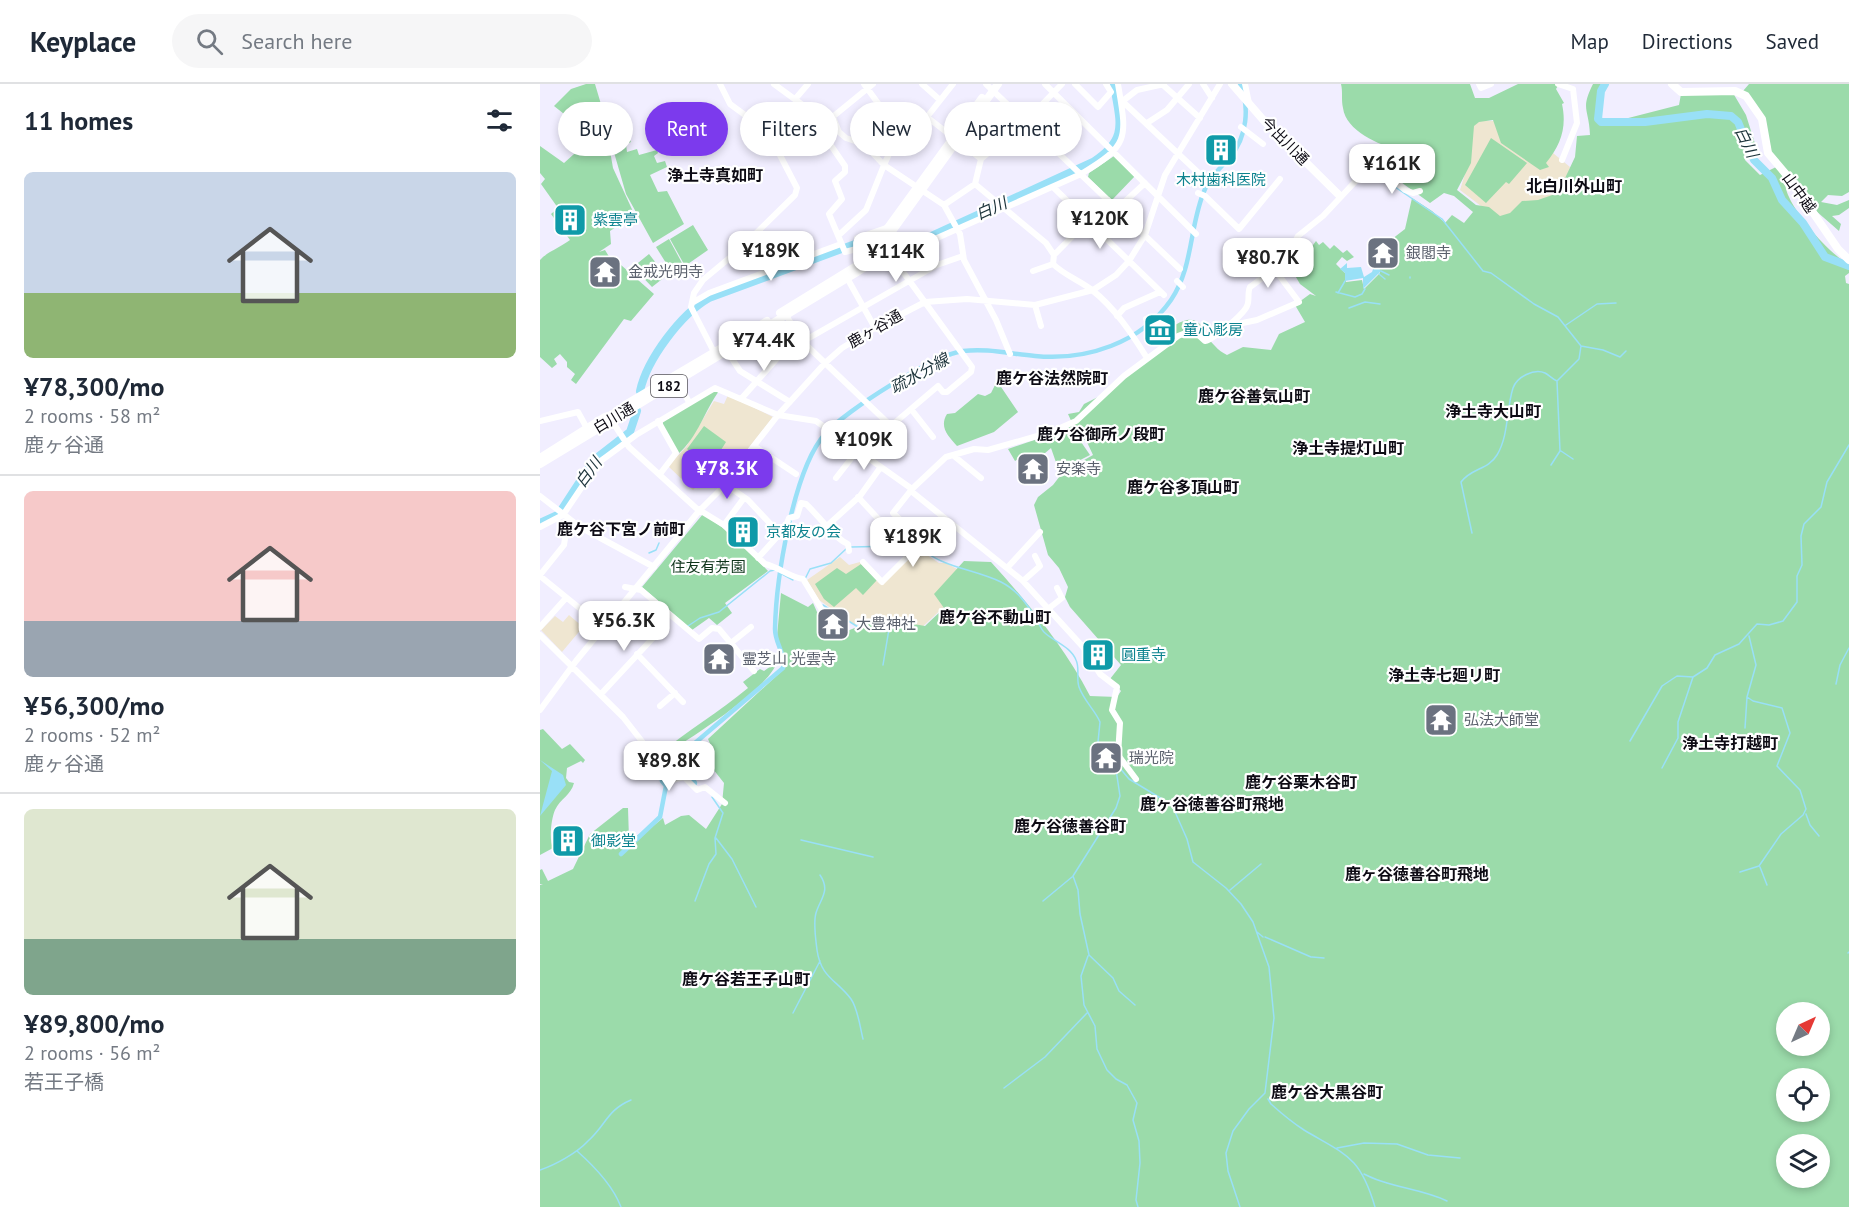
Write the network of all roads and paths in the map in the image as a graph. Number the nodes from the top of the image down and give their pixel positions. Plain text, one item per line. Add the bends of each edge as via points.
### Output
1 (720, 84) edge
2 (774, 84) edge
3 (808, 84) edge
4 (922, 84) edge
5 (953, 84) edge
6 (1045, 84) edge
7 (1062, 84) edge
8 (1075, 84) edge
9 (1106, 84) edge
10 (1118, 84) edge
11 (1163, 84) edge
12 (1189, 84) edge
13 (1203, 84) edge
14 (1220, 84) edge
15 (1232, 84) edge
16 (1245, 84) edge
17 (1479, 84) edge
18 (1491, 84) edge
19 (1558, 84) edge
20 (1672, 84) edge
21 (868, 86) edge
22 (992, 86) edge
23 (1576, 86) edge
24 (1053, 93) junction
25 (796, 98) junction
26 (1178, 98) junction
27 (1212, 98) junction
28 (940, 100) junction
29 (1123, 100) junction
30 (1246, 100) junction
31 (800, 102) edge
32 (981, 102) edge
33 (1007, 102) edge
34 (1044, 102) edge
35 (838, 112) edge
36 (1200, 118) junction
37 (1147, 123) junction
38 (1243, 127) dead end
39 (838, 130) edge
40 (944, 130) edge
41 (1263, 144) dead end
42 (1111, 150) junction
43 (1178, 153) junction
44 (838, 156) edge
45 (944, 156) edge
46 (977, 156) edge
47 (985, 156) edge
48 (1061, 156) edge
49 (981, 159) junction
50 (1562, 160) dead end
51 (884, 165) junction
52 (1078, 172) junction
53 (1204, 178) dead end
54 (1280, 180) dead end
55 (1145, 183) junction
56 (975, 184) junction
57 (1053, 187) junction
58 (920, 190) junction
59 (1420, 191) dead end
60 (1201, 194) dead end
61 (1157, 195) junction
62 (1340, 196) junction
63 (1108, 200) junction
64 (944, 205) junction
65 (1002, 206) junction
66 (1118, 209) junction
67 (1088, 221) junction
68 (956, 227) junction
69 (1194, 233) dead end
70 (839, 235) junction
71 (1145, 235) junction
72 (857, 238) dead end
73 (885, 238) junction
74 (842, 246) junction
75 (1054, 255) junction
76 (963, 256) junction
77 (1849, 260) edge
78 (1129, 261) junction
79 (1053, 264) junction
80 (1180, 269) dead end
81 (1275, 270) junction
82 (1033, 271) dead end
83 (846, 278) junction
84 (909, 280) junction
85 (1093, 290) junction
86 (986, 300) junction
87 (925, 302) junction
88 (1035, 305) junction
89 (862, 306) junction
90 (692, 307) junction
91 (785, 314) junction
92 (1117, 316) junction
93 (1041, 326) dead end
94 (1228, 326) junction
95 (874, 328) junction
96 (801, 341) junction
97 (727, 351) junction
98 (1009, 352) dead end
99 (716, 354) junction
100 (1147, 358) junction
101 (825, 363) junction
102 (676, 378) junction
103 (756, 382) junction
104 (741, 399) junction
105 (689, 402) junction
106 (790, 402) junction
107 (911, 409) junction
108 (778, 415) junction
109 (609, 417) junction
110 (540, 421) edge
111 (658, 421) junction
112 (891, 426) junction
113 (588, 430) junction
114 (933, 437) dead end
115 (624, 440) junction
116 (754, 446) junction
117 (857, 451) junction
118 (954, 455) junction
119 (865, 457) junction
120 (540, 458) edge
121 (540, 464) edge
122 (879, 468) junction
123 (660, 474) junction
124 (796, 474) dead end
125 (836, 478) dead end
126 (981, 478) dead end
127 (725, 484) junction
128 (912, 490) junction
129 (540, 496) edge
130 (858, 497) junction
131 (744, 498) junction
132 (699, 511) junction
133 (565, 517) junction
134 (724, 525) junction
135 (828, 525) junction
136 (540, 527) edge
137 (778, 532) junction
138 (1041, 532) dead end
139 (899, 546) dead end
140 (849, 549) dead end
141 (1035, 556) dead end
142 (758, 558) junction
143 (863, 562) dead end
144 (654, 567) junction
145 (1007, 567) junction
146 (540, 575) edge
147 (1023, 581) junction
148 (625, 587) dead end
149 (636, 588) junction
150 (1057, 588) dead end
151 (566, 598) junction
152 (1048, 609) junction
153 (822, 610) dead end
154 (664, 626) dead end
155 (540, 627) edge
156 (751, 627) dead end
157 (604, 628) junction
158 (540, 635) edge
159 (731, 644) junction
160 (637, 654) junction
161 (573, 665) junction
162 (754, 671) dead end
163 (675, 693) junction
164 (601, 694) junction
165 (683, 702) dead end
166 (660, 706) dead end
167 (540, 710) edge
168 (1136, 779) dead end
169 (725, 803) dead end

1 - 90 street via 730,104 768,132 797,191 760,231 703,279
2 - 25 street
3 - 25 street
4 - 28 street
5 - 28 street
6 - 24 street
7 - 24 street
8 - 9 street via 1098,107 1111,92
10 - 29 street
11 - 26 street
11 - 29 street via 1137,90
12 - 26 street
13 - 27 street
14 - 27 street, 鹿ヶ谷通
15 - 30 main road, 今出川通
16 - 30 street
17 - 18 street via 1480,88
19 - 23 street
20 - 77 main road, 山中越 via 1681,92 1735,91 1746,96 1762,119 1768,153
21 - 35 street
21 - 51 street via 899,132
22 - 32 main road, 白川通 / 182
22 - 33 street
23 - 50 street via 1576,123
24 - 34 street
24 - 42 street
25 - 31 street
26 - 36 street
26 - 37 street
27 - 36 street, 鹿ヶ谷通
28 - 40 street via 927,117
29 - 37 street
29 - 42 street via 1124,130 1121,142
30 - 62 main road, 今出川通
36 - 43 street, 鹿ヶ谷通
37 - 43 street
38 - 41 street
39 - 51 street via 846,138 864,144
42 - 52 street
42 - 55 street
43 - 53 street
43 - 61 street, 鹿ヶ谷通
44 - 70 street via 845,166 845,172 835,181 842,199 829,214
45 - 58 main road, 白川通 / 182
46 - 49 street
47 - 49 street
48 - 52 street
49 - 56 street
51 - 58 street
51 - 70 street via 866,210
52 - 57 street
52 - 63 street
54 - 60 street via 1239,229
55 - 61 street
55 - 66 street
56 - 64 street
56 - 65 street
57 - 65 street
57 - 67 street
58 - 64 street
58 - 73 main road, 白川通 / 182
59 - 62 street via 1405,190 1394,180 1367,169
61 - 69 street
61 - 71 street, 鹿ヶ谷通
62 - 81 street via 1321,219 1298,236 1288,257
63 - 66 street
63 - 67 street
64 - 68 street
65 - 68 street
65 - 75 street via 1046,243
66 - 71 street
67 - 75 street
67 - 78 street
68 - 73 street via 928,242
68 - 76 street
70 - 74 street
71 - 78 street, 鹿ヶ谷通
71 - 80 street
72 - 73 street
73 - 74 street
73 - 83 main road, 白川通 / 182 via 867,266
73 - 84 street
74 - 90 street via 709,293
75 - 79 street
76 - 84 street
76 - 86 street
78 - 85 street, 鹿ヶ谷通
78 - 92 street via 1162,294 1124,308
79 - 82 street
79 - 85 street
81 - 94 street via 1250,286 1247,306
81 - 94 street via 1299,302 1257,320
83 - 89 street
83 - 91 main road, 白川通 / 182
84 - 87 street
84 - 89 street
85 - 88 street, 鹿ヶ谷通
85 - 92 street
86 - 87 street, 鹿ヶ谷通
86 - 88 street, 鹿ヶ谷通
86 - 98 street
87 - 95 street, 鹿ヶ谷通
87 - 107 street via 972,367 947,392 938,386
88 - 93 street
89 - 95 street
89 - 96 street
90 - 99 street
91 - 96 street
91 - 97 main road, 白川通 / 182
91 - 99 main road, 白川通 / 182
92 - 100 street
94 - 100 street via 1205,341 1188,330
95 - 101 street, 鹿ヶ谷通
96 - 101 street
96 - 103 street via 781,354
97 - 99 main road, 白川通 / 182
97 - 103 street via 740,371
99 - 102 main road, 白川通 / 182
100 - 118 street via 1104,392 1076,421 988,450 974,449
101 - 106 street, 鹿ヶ谷通
101 - 112 street
102 - 105 street
102 - 109 main road, 白川通 / 182
103 - 104 street
103 - 106 street
104 - 105 street via 717,388
104 - 108 street
105 - 111 street
106 - 108 street, 鹿ヶ谷通
107 - 112 street
107 - 114 street
108 - 116 street, 鹿ヶ谷通
108 - 117 street via 813,419
109 - 113 main road, 白川通 / 182
109 - 115 street
110 - 113 street via 578,412
111 - 115 street
111 - 123 street via 676,453
112 - 119 street
113 - 120 main road, 白川通 / 182
113 - 121 main road, 白川通 / 182
115 - 123 street
115 - 133 street via 598,463
116 - 124 street
116 - 127 street, 鹿ヶ谷通
117 - 119 street
117 - 125 street
118 - 126 street
118 - 128 street via 946,457
119 - 122 street
122 - 128 street
122 - 130 street
123 - 132 street
127 - 131 street
127 - 132 street, 鹿ヶ谷通
128 - 143 street via 893,513 923,540 882,582
128 - 145 street
129 - 133 street
130 - 135 street
130 - 139 street
131 - 134 street
131 - 137 street
132 - 134 street
132 - 144 street, 鹿ヶ谷通
133 - 136 street
133 - 144 street
133 - 146 street via 564,545
134 - 142 street
135 - 137 street via 804,502 790,529
135 - 140 street
137 - 142 street
138 - 145 street
141 - 147 street via 1040,566
142 - 153 street via 803,579
144 - 149 street, 鹿ヶ谷通
145 - 147 street
146 - 151 street
147 - 152 street
148 - 149 street
149 - 157 street, 鹿ヶ谷通
149 - 159 street via 699,639 712,628 719,629
150 - 152 street via 1062,598
151 - 155 street
151 - 157 street
152 - 168 street via 1083,647 1101,674 1117,687 1112,710 1120,723 1118,755
154 - 160 street
156 - 159 street
157 - 161 street, 鹿ヶ谷通
158 - 161 street
159 - 162 street
160 - 163 street
160 - 164 street
161 - 164 street
161 - 167 street, 鹿ヶ谷通
163 - 165 street
163 - 166 street
164 - 169 street via 672,780 684,777 697,790 705,788

